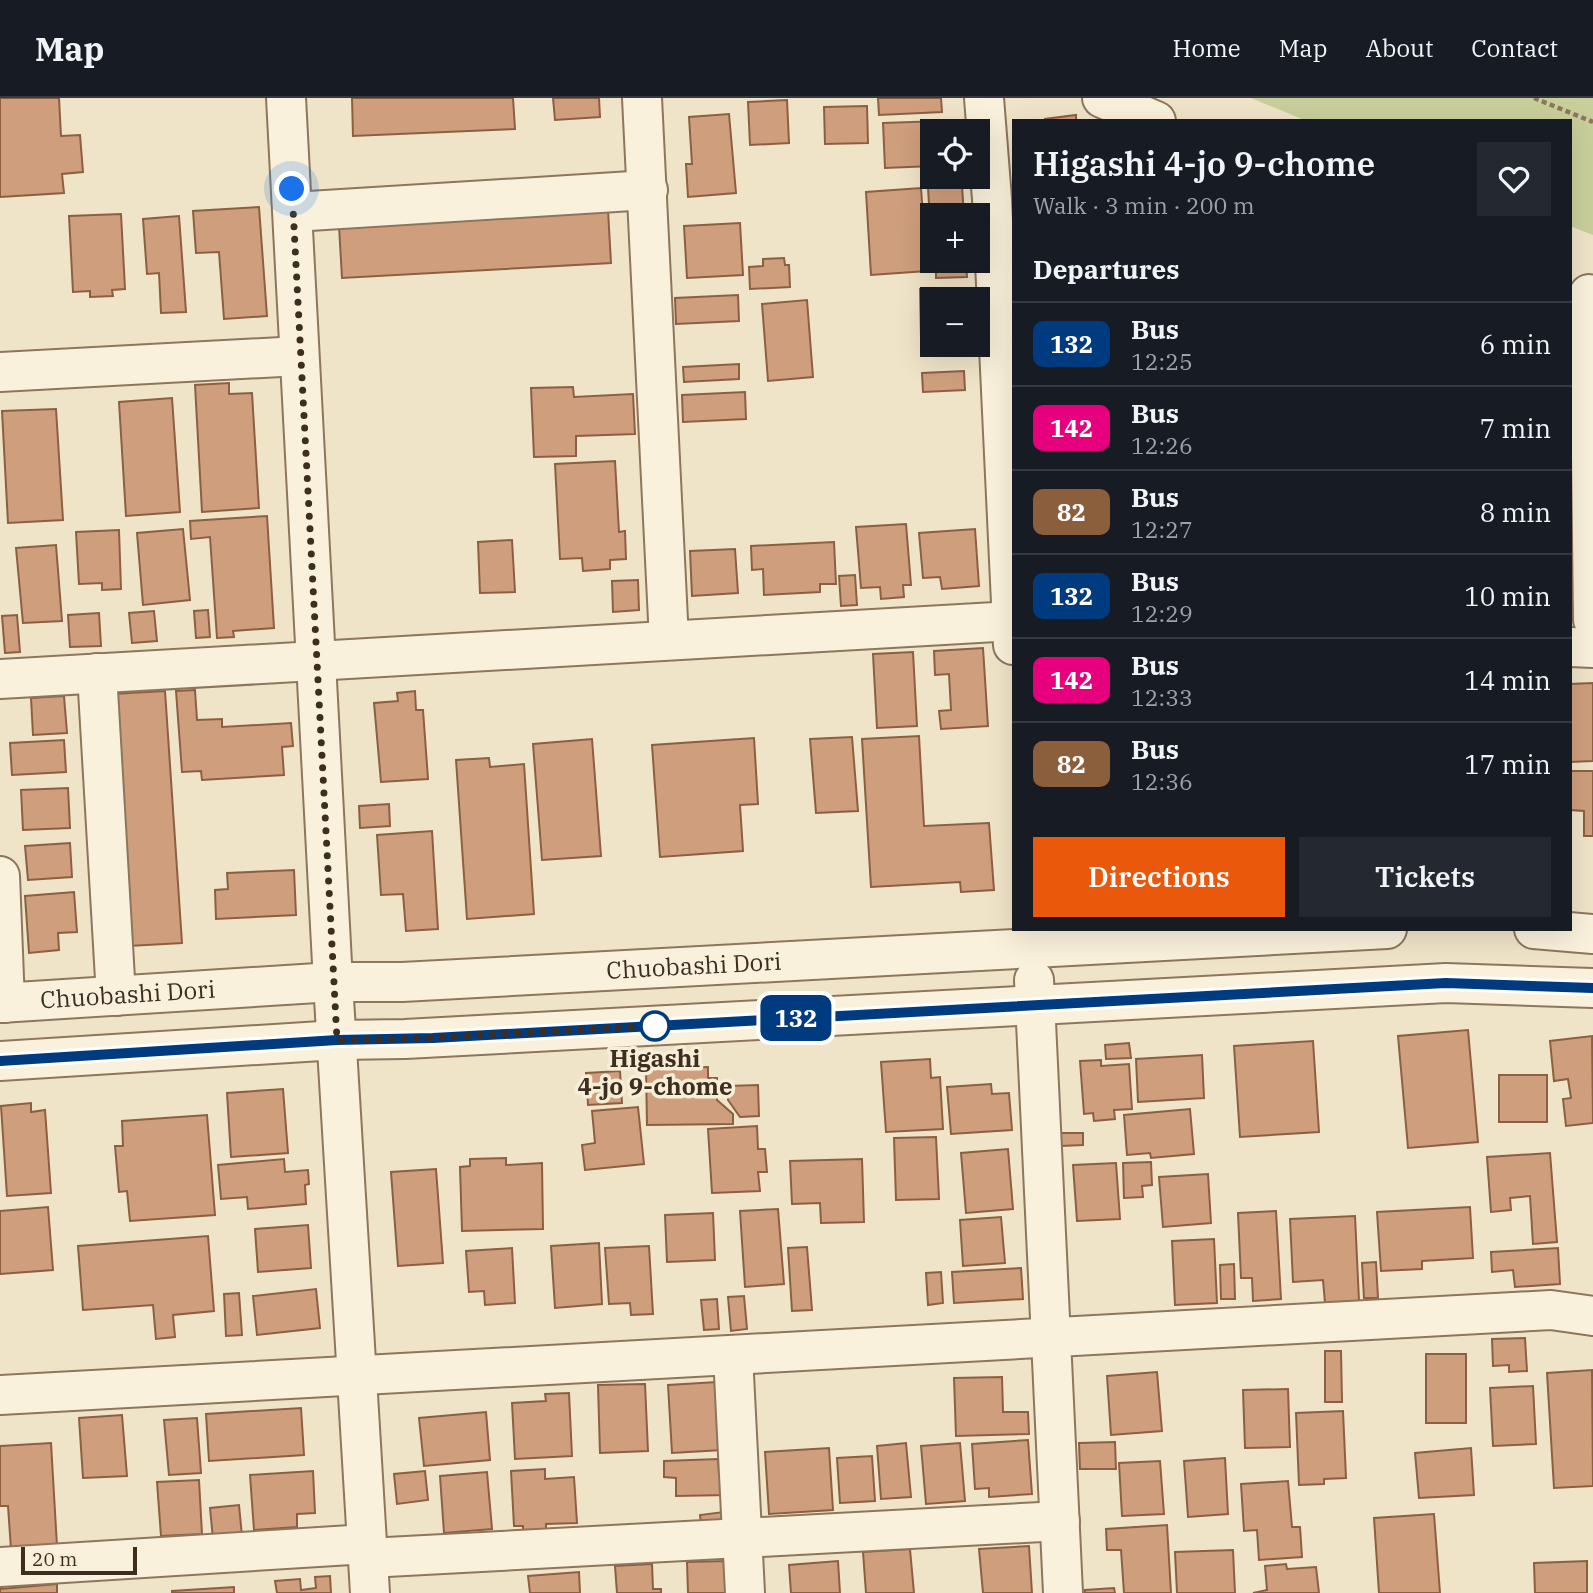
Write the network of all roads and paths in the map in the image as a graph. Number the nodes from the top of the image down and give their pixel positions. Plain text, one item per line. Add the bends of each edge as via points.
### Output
1 (286, 98) edge
2 (642, 98) edge
3 (984, 98) edge
4 (1102, 98) edge
5 (1534, 98) edge
6 (1151, 119) edge
7 (1593, 122) edge
8 (648, 190) junction
9 (293, 212) junction
10 (1584, 292) edge
11 (299, 356) junction
12 (0, 372) edge
13 (1012, 609) edge
14 (1593, 620) edge
15 (1012, 629) edge
16 (670, 640) junction
17 (1572, 647) edge
18 (1593, 648) edge
19 (317, 660) junction
20 (97, 673) junction
21 (0, 679) edge
22 (0, 876) edge
23 (1316, 931) edge
24 (1558, 931) edge
25 (1593, 934) edge
26 (1032, 939) edge
27 (333, 982) junction
28 (1593, 988) edge
29 (116, 996) junction
30 (3, 1003) edge
31 (1035, 1005) junction
32 (337, 1040) junction
33 (0, 1061) edge
34 (1593, 1316) edge
35 (1050, 1337) junction
36 (733, 1354) junction
37 (357, 1375) junction
38 (0, 1395) edge
39 (1060, 1521) junction
40 (743, 1538) junction
41 (368, 1565) edge
42 (0, 1567) edge
43 (745, 1593) edge
44 (1063, 1593) edge

1 - 9 street
2 - 8 street
3 - 13 street
4 - 6 street
5 - 7 path
8 - 9 street
8 - 16 street
9 - 11 street
10 - 14 street
11 - 12 street
11 - 19 street
15 - 16 street
16 - 19 street
17 - 18 street
19 - 20 street
19 - 27 street
20 - 21 street
20 - 29 street
22 - 30 street
23 - 26 street, Chuobashi Dori
24 - 25 street
26 - 27 street, Chuobashi Dori via 402,982
26 - 31 street
27 - 29 street, Chuobashi Dori
27 - 32 street
28 - 31 street via 1446,983
29 - 30 street, Chuobashi Dori
31 - 32 street
31 - 35 street
32 - 33 street
32 - 37 street
34 - 35 street via 1551,1310
35 - 36 street
35 - 39 street
36 - 37 street
36 - 40 street
37 - 38 street
37 - 41 street
39 - 40 street
39 - 44 street
40 - 41 street
40 - 43 street
41 - 42 street

